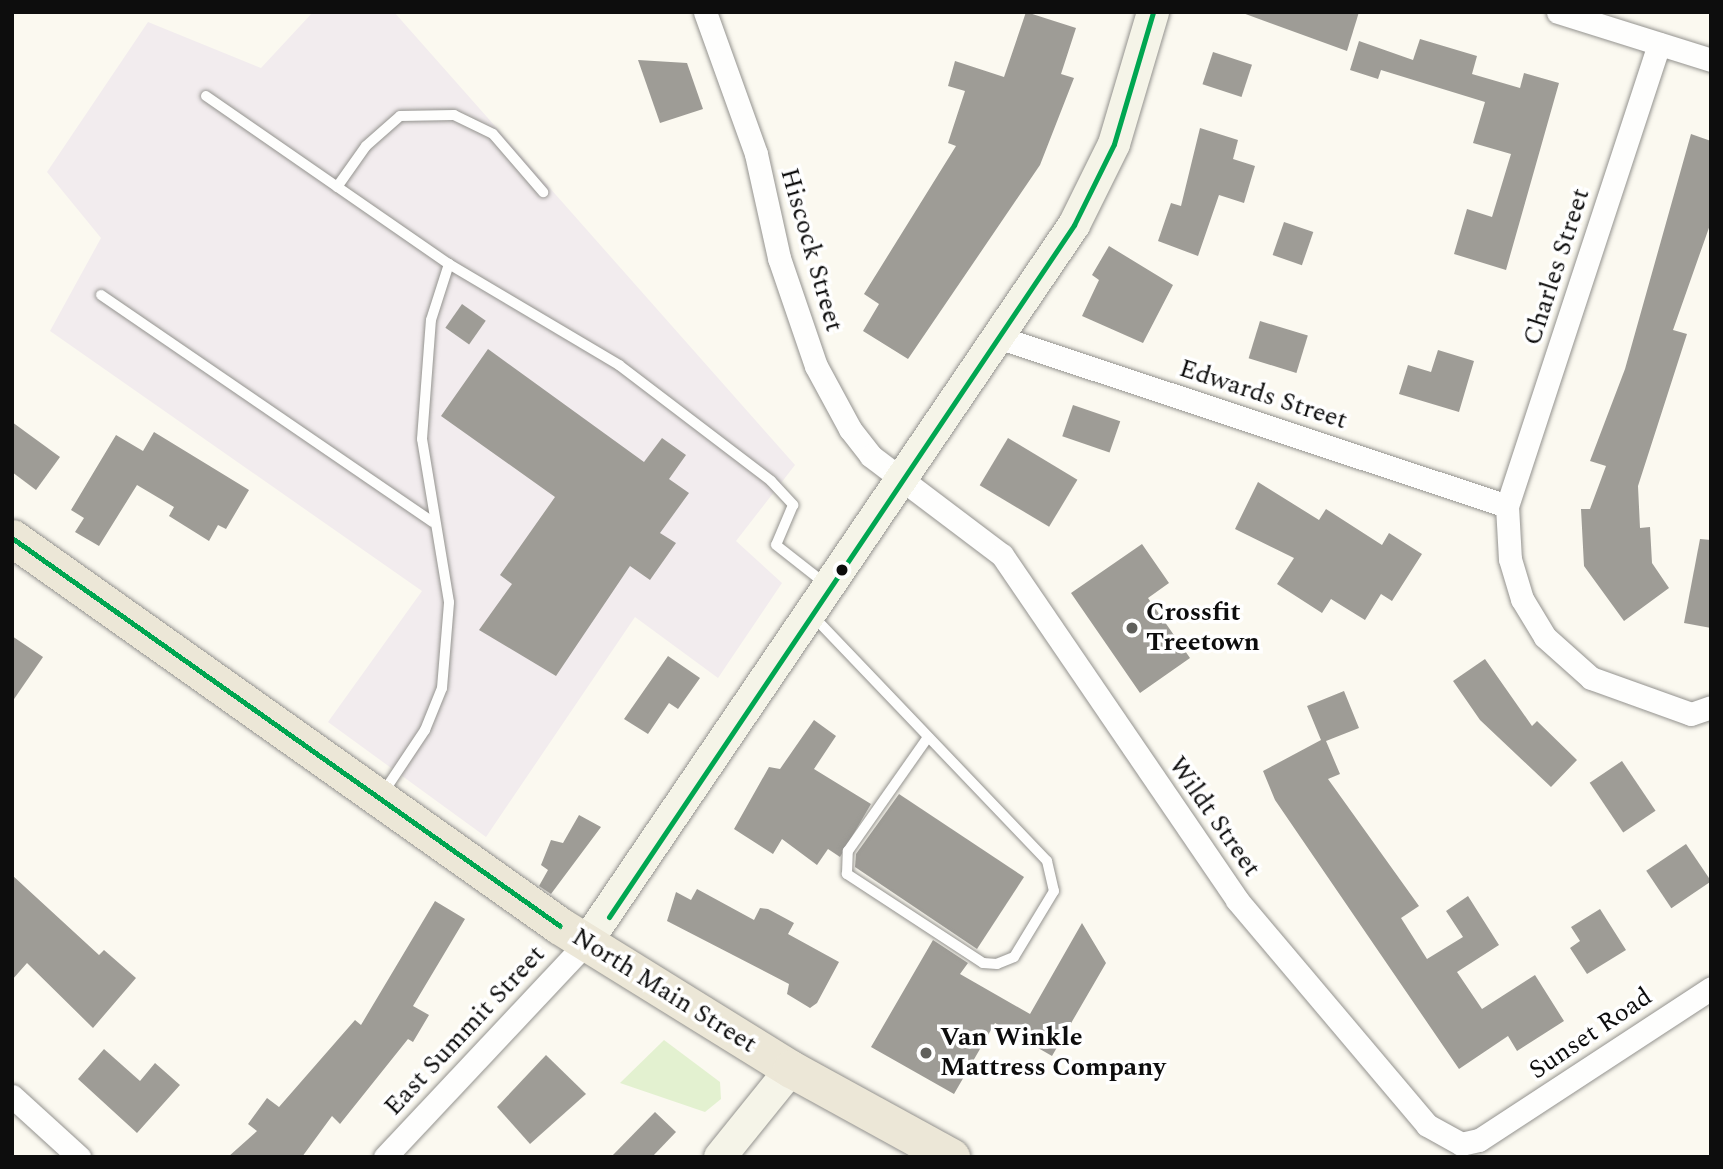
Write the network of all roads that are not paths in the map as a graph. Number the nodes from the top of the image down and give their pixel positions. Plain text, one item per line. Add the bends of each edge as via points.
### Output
1 (705, 12) edge
2 (1153, 12) edge
3 (1558, 12) edge
4 (1659, 44) junction
5 (1711, 60) edge
6 (206, 96) dead end
7 (337, 187) junction
8 (544, 192) dead end
9 (449, 264) junction
10 (101, 295) dead end
11 (1001, 338) junction
12 (901, 481) junction
13 (1507, 506) junction
14 (433, 522) junction
15 (12, 538) edge
16 (830, 587) junction
17 (811, 614) junction
18 (1711, 707) edge
19 (928, 737) junction
20 (380, 798) junction
21 (586, 943) junction
22 (1711, 988) edge
23 (791, 1069) junction
24 (12, 1096) edge
25 (1502, 1126) joint
26 (79, 1157) edge
27 (385, 1157) edge
28 (720, 1157) edge
29 (951, 1157) edge

1 - 12 street, Hiscock Street via 755,154 779,258 816,366 857,438
2 - 11 street via 1114,145 1074,225
3 - 4 street
4 - 5 street
4 - 13 street, Charles Street
6 - 7 lane
7 - 8 lane via 400,116 454,115 493,134
7 - 9 lane
9 - 14 lane via 431,320 422,439
9 - 16 lane via 619,365 771,481 793,505 776,545
10 - 14 lane
11 - 12 street
11 - 13 street, Edwards Street
12 - 16 street
12 - 25 street, Wildt Street via 1002,555 1237,900 1427,1125 1461,1144
13 - 18 street via 1510,559 1522,599 1545,637 1591,678 1646,703 1691,714
14 - 20 lane via 449,602 442,688 425,730
15 - 20 main road, North Main Street
16 - 17 street
17 - 19 lane
17 - 21 street
19 - 19 lane via 1047,861 1054,875 1054,891 1014,957 997,964 983,962 847,874 848,851
20 - 21 main road, North Main Street
21 - 23 main road, North Main Street
21 - 27 street, East Summit Street
22 - 25 street, Sunset Road
23 - 28 street
23 - 29 main road, North Main Street
24 - 26 street

